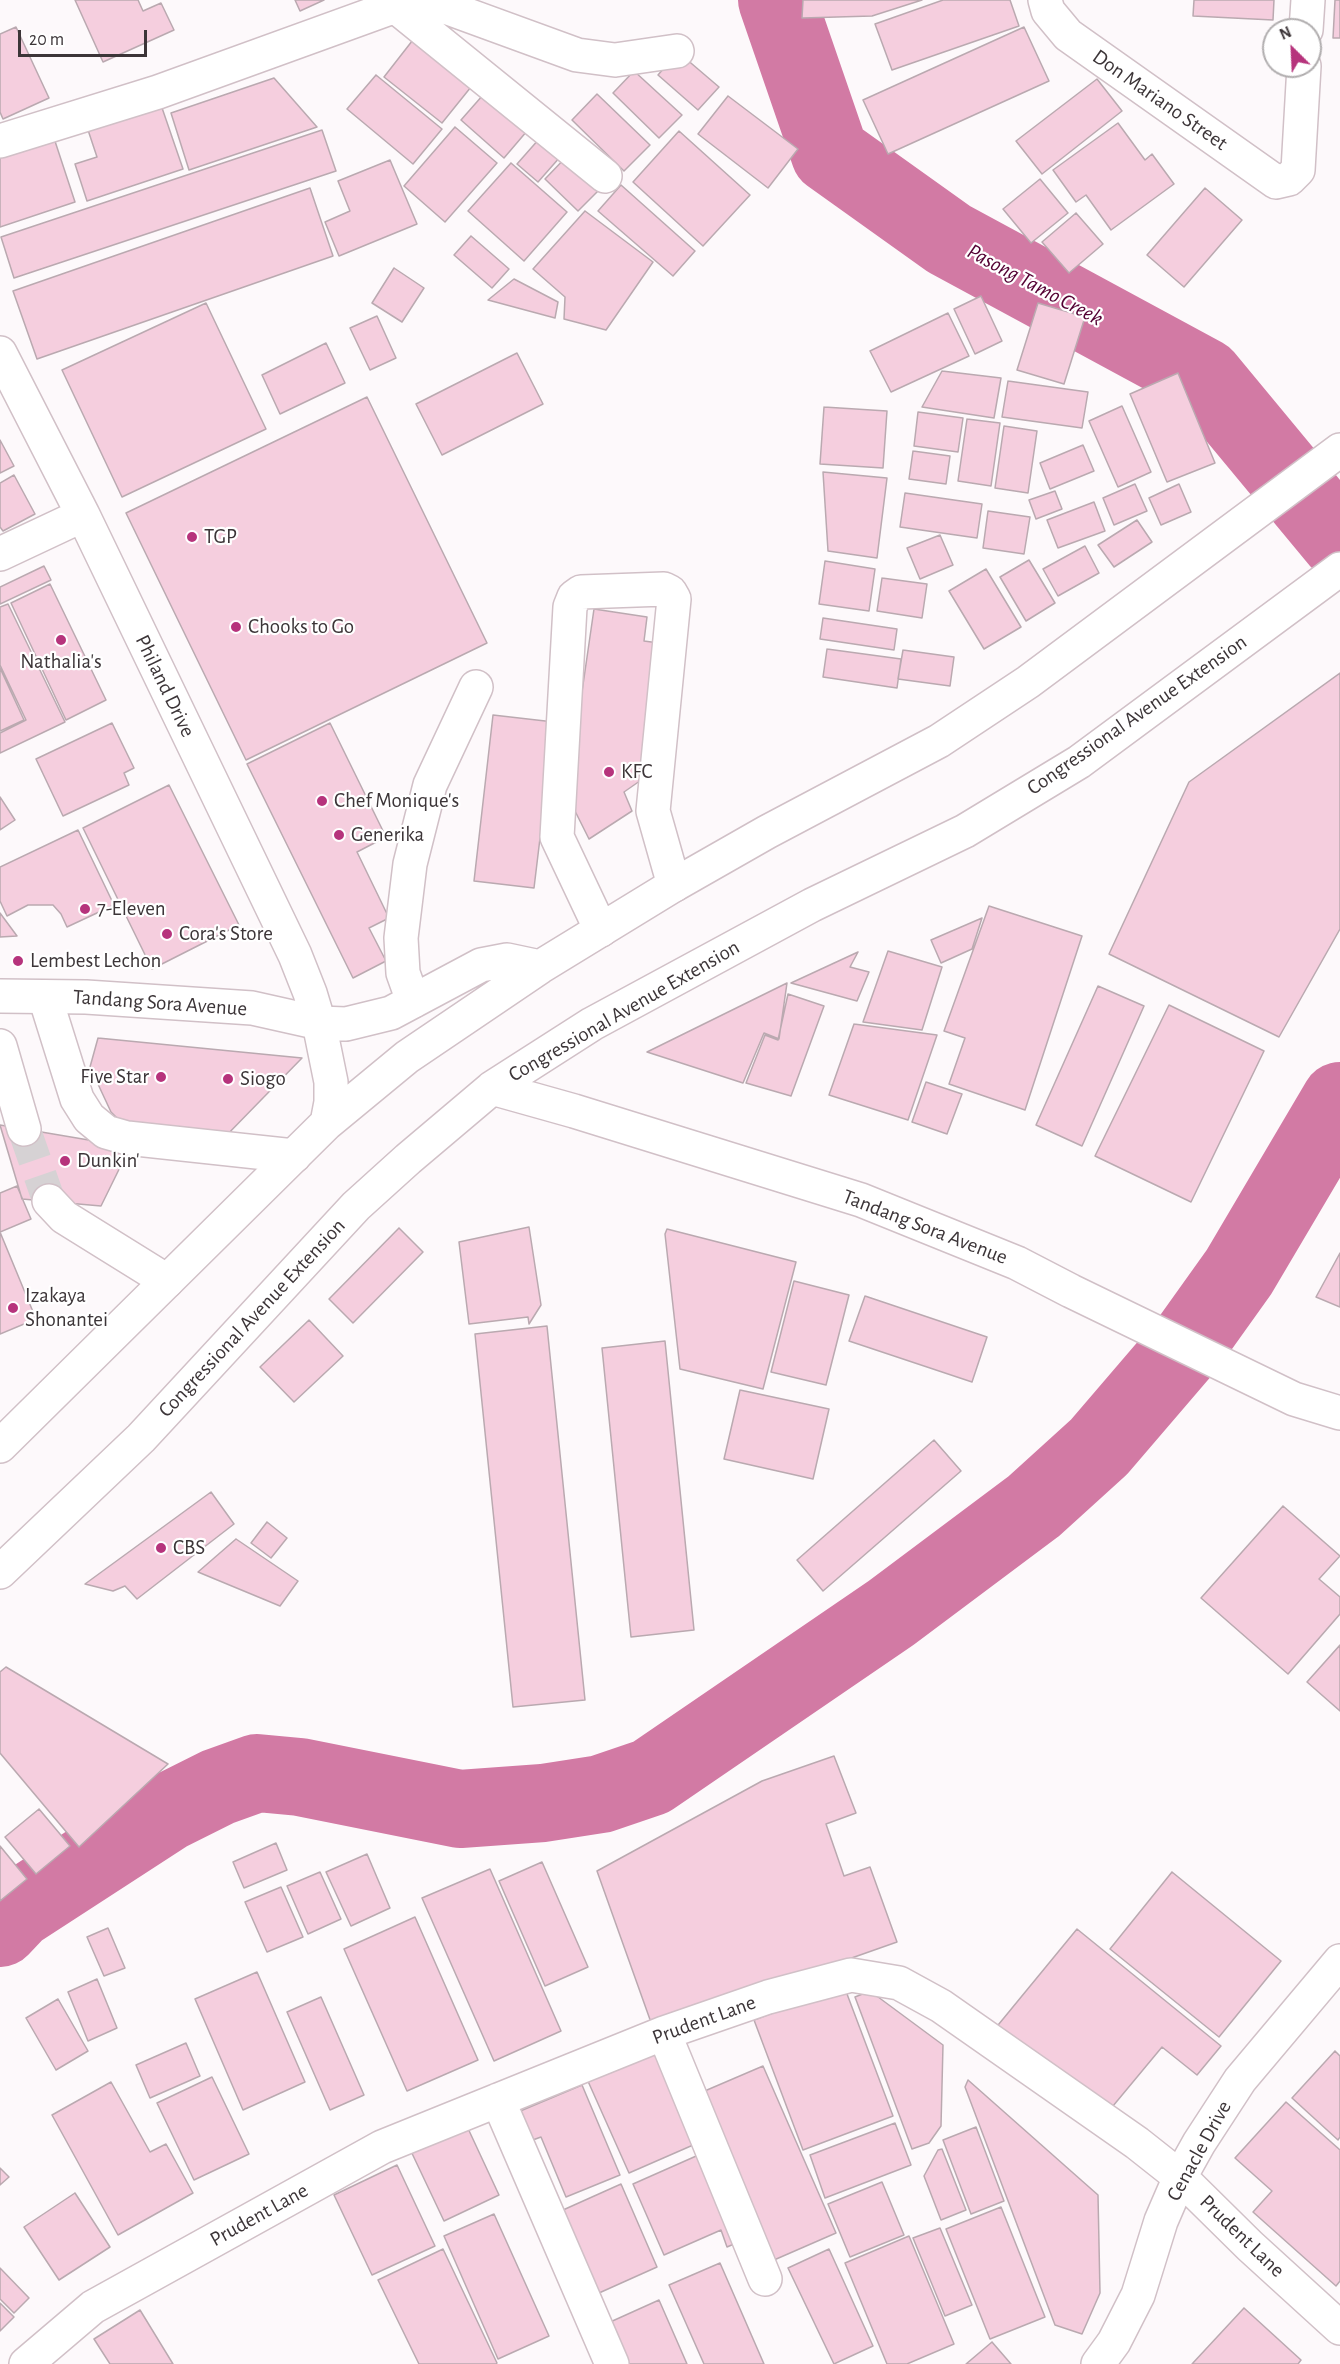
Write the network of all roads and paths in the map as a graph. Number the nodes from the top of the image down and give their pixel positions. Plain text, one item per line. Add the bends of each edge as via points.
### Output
1 (437, 0) edge
2 (1045, 0) edge
3 (1308, 0) edge
4 (403, 3) edge
5 (1307, 18) edge
6 (677, 51) dead end
7 (1303, 78) edge
8 (0, 141) edge
9 (605, 176) dead end
10 (0, 353) edge
11 (1340, 450) edge
12 (83, 514) junction
13 (0, 554) edge
14 (1340, 569) edge
15 (476, 687) dead end
16 (674, 885) junction
17 (601, 930) junction
18 (540, 967) junction
19 (0, 996) edge
20 (45, 997) junction
21 (413, 1001) junction
22 (319, 1023) junction
23 (0, 1046) edge
24 (492, 1088) junction
25 (327, 1123) junction
26 (24, 1129) tunnel mouth
27 (294, 1156) junction
28 (48, 1201) tunnel mouth
29 (167, 1281) junction
30 (1340, 1413) edge
31 (0, 1446) edge
32 (0, 1572) edge
33 (1340, 1961) edge
34 (664, 2033) junction
35 (498, 2100) junction
36 (1180, 2177) junction
37 (765, 2279) dead end
38 (1340, 2328) edge
39 (26, 2364) edge
40 (612, 2364) edge
41 (1098, 2364) edge

1 - 6 main road via 451,9 577,55 615,60
2 - 7 main road, Don Mariano Street via 1048,11 1068,35 1276,182 1289,179 1298,170
3 - 5 main road
4 - 8 main road via 158,92
4 - 9 main road
10 - 12 main road, Philand Drive
11 - 16 main road via 1028,682 939,741
12 - 13 main road
12 - 22 main road, Philand Drive via 295,955
14 - 24 main road, Congressional Avenue Extension via 1079,762 965,831 791,916 592,1024
15 - 21 main road via 429,785 411,864 401,938 403,973
16 - 17 main road
16 - 17 main road via 654,811 674,598 664,589 581,592 570,607 557,837
17 - 18 main road
18 - 21 main road, Tandang Sora Avenue via 516,961 491,962
18 - 25 main road via 407,1057
19 - 20 main road, Tandang Sora Avenue
20 - 22 main road, Tandang Sora Avenue via 252,1008
20 - 27 main road via 77,1100 89,1118 106,1132 127,1138
21 - 22 main road, Tandang Sora Avenue via 368,1020
22 - 25 main road via 331,1082
23 - 26 main road
24 - 30 main road, Tandang Sora Avenue via 861,1200 1017,1263 1273,1390
24 - 32 main road, Congressional Avenue Extension via 356,1206 141,1438
25 - 27 main road
27 - 29 main road
28 - 29 main road via 64,1217
29 - 31 main road
33 - 36 main road, Cenacle Drive via 1240,2080
34 - 35 main road, Prudent Lane
34 - 36 main road, Prudent Lane via 768,1997 851,1975 899,1983 941,2006
34 - 37 main road
35 - 39 main road, Prudent Lane via 382,2147 93,2307
35 - 40 main road
36 - 38 main road, Prudent Lane
36 - 41 main road, Cenacle Drive via 1161,2221 1138,2295

